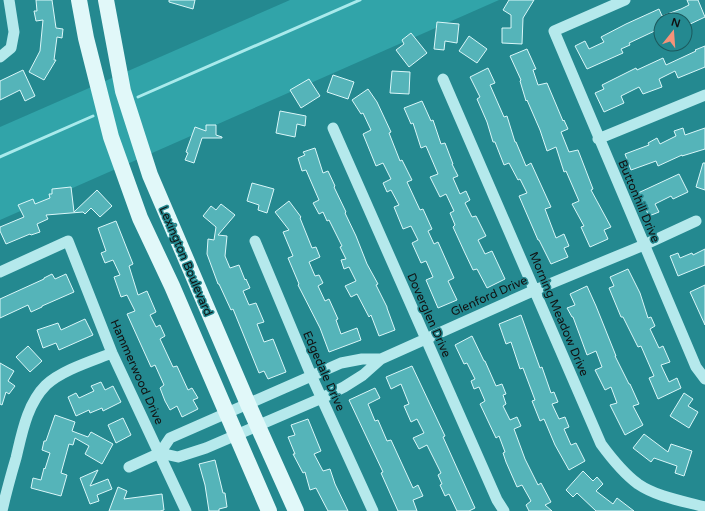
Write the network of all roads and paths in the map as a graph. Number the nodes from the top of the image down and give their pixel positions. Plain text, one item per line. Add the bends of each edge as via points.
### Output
1 (9, 0) edge
2 (79, 0) edge
3 (106, 0) edge
4 (625, 0) edge
5 (0, 57) edge
6 (443, 79) dead end
7 (705, 95) edge
8 (333, 128) dead end
9 (598, 139) junction
10 (150, 175) junction
11 (127, 184) junction
12 (696, 221) dead end
13 (254, 241) dead end
14 (644, 244) junction
15 (0, 272) edge
16 (535, 290) junction
17 (425, 339) junction
18 (112, 353) junction
19 (381, 359) junction
20 (311, 375) junction
21 (705, 379) edge
22 (322, 398) junction
23 (248, 404) junction
24 (226, 413) junction
25 (258, 426) junction
26 (237, 435) junction
27 (160, 452) junction
28 (129, 467) dead end
29 (705, 507) edge
30 (2, 511) edge
31 (186, 511) edge
32 (269, 511) edge
33 (296, 511) edge
34 (373, 511) edge
35 (504, 511) edge

1 - 5 street via 14,32 11,48
2 - 11 street, Lexington Boulevard via 111,137
3 - 10 street, Lexington Boulevard via 123,91
4 - 9 street, Buttonhill Drive via 554,31
6 - 16 street, Morning Meadow Drive
7 - 9 street
8 - 17 street, Doverglen Drive
9 - 14 street, Buttonhill Drive
10 - 11 street
10 - 23 street, Lexington Boulevard
11 - 24 street, Lexington Boulevard
12 - 14 street, Glenford Drive
13 - 20 street, Edgedale Drive
14 - 16 street, Glenford Drive
14 - 21 street, Buttonhill Drive via 696,367
15 - 18 street, Hammerwood Drive via 68,242
16 - 17 street, Glenford Drive
16 - 29 street, Morning Meadow Drive via 601,444 612,459 640,485 660,494
17 - 19 street, Glenford Drive
17 - 35 street, Doverglen Drive
18 - 27 street, Hammerwood Drive
18 - 30 street via 62,375 47,385 36,399 29,411
19 - 20 street, Glenford Drive via 362,358
19 - 22 street, Glenford Drive via 363,375
20 - 22 street, Edgedale Drive
20 - 23 street, Glenford Drive
22 - 25 street, Glenford Drive
22 - 34 street, Edgedale Drive
23 - 24 street, Glenford Drive
23 - 25 street, Lexington Boulevard
24 - 26 street, Lexington Boulevard
24 - 27 street, Glenford Drive via 170,438
25 - 26 street, Glenford Drive
25 - 33 street, Lexington Boulevard
26 - 27 street, Glenford Drive via 178,457
26 - 32 street, Lexington Boulevard
27 - 28 street, Glenford Drive
27 - 31 street, Hammerwood Drive

